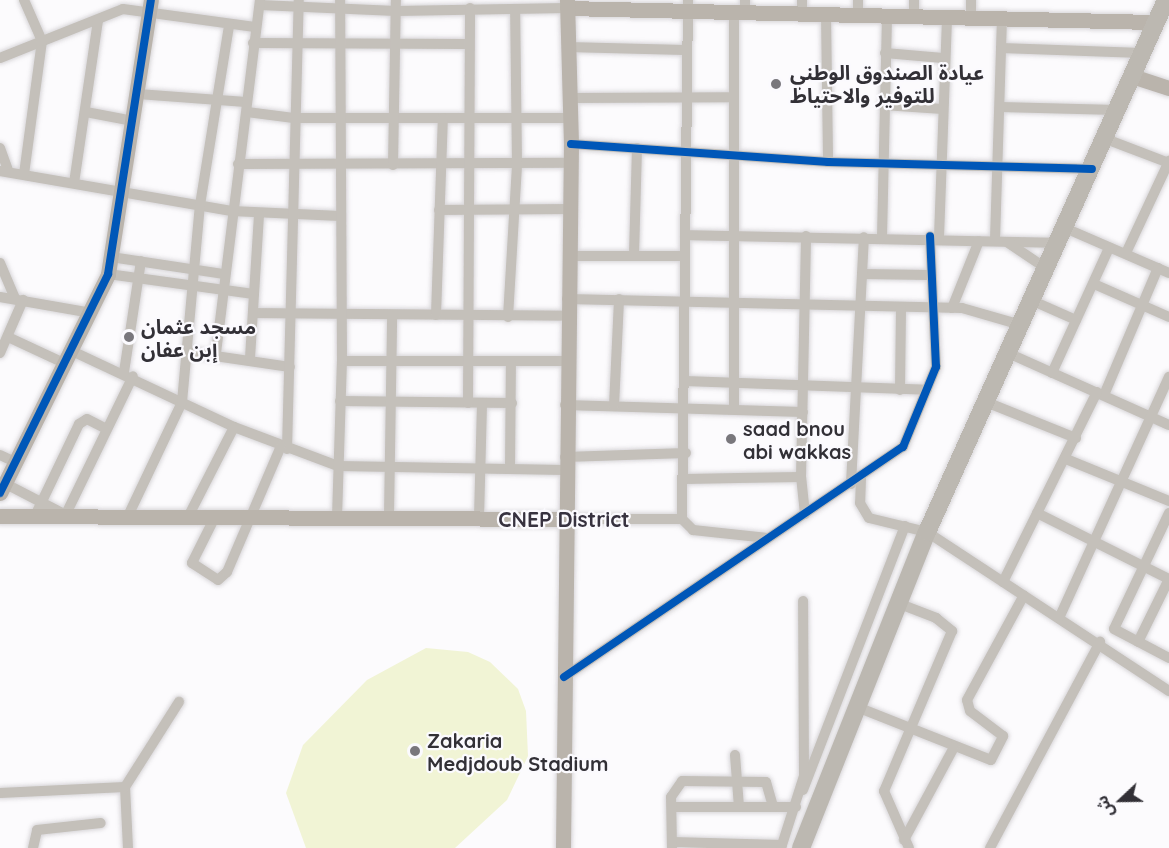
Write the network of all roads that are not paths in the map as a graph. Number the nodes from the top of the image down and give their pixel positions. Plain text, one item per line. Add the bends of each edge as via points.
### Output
1 (24, 0) edge
2 (914, 0) edge
3 (971, 0) edge
4 (260, 2) edge
5 (299, 4) edge
6 (567, 4) edge
7 (340, 5) edge
8 (396, 5) edge
9 (477, 5) edge
10 (631, 5) edge
11 (688, 5) edge
12 (150, 6) edge
13 (802, 7) edge
14 (742, 8) edge
15 (858, 8) edge
16 (515, 9) junction
17 (1163, 10) edge
18 (826, 14) junction
19 (887, 16) junction
20 (914, 16) junction
21 (947, 17) junction
22 (971, 18) junction
23 (1002, 18) junction
24 (98, 20) junction
25 (229, 25) junction
26 (255, 27) junction
27 (42, 41) junction
28 (253, 43) junction
29 (467, 44) junction
30 (395, 45) junction
31 (340, 46) junction
32 (296, 47) junction
33 (567, 47) junction
34 (1000, 48) junction
35 (685, 50) junction
36 (885, 53) junction
37 (1142, 53) junction
38 (0, 58) edge
39 (943, 58) junction
40 (1132, 76) junction
41 (1169, 88) edge
42 (138, 94) junction
43 (686, 97) junction
44 (734, 97) junction
45 (216, 98) junction
46 (569, 98) junction
47 (883, 105) junction
48 (246, 107) junction
49 (1000, 107) junction
50 (943, 109) junction
51 (1117, 110) junction
52 (86, 112) junction
53 (517, 116) junction
54 (397, 117) junction
55 (294, 118) junction
56 (340, 118) junction
57 (443, 118) junction
58 (469, 118) junction
59 (570, 118) junction
60 (133, 121) junction
61 (1106, 139) junction
62 (571, 144) junction
63 (0, 148) edge
64 (637, 148) junction
65 (688, 150) junction
66 (737, 157) junction
67 (828, 162) junction
68 (570, 163) junction
69 (1169, 163) edge
70 (238, 164) junction
71 (517, 164) junction
72 (884, 164) junction
73 (293, 165) junction
74 (393, 165) junction
75 (468, 165) junction
76 (939, 165) junction
77 (342, 166) junction
78 (438, 166) junction
79 (996, 166) junction
80 (1092, 169) junction
81 (4, 170) edge
82 (24, 174) junction
83 (74, 183) junction
84 (122, 189) junction
85 (200, 205) junction
86 (468, 209) junction
87 (569, 209) junction
88 (232, 210) junction
89 (439, 210) junction
90 (514, 210) junction
91 (259, 214) junction
92 (291, 216) junction
93 (340, 216) junction
94 (685, 235) junction
95 (806, 236) junction
96 (1062, 236) junction
97 (864, 237) junction
98 (882, 237) junction
99 (935, 237) junction
100 (736, 238) junction
101 (979, 241) junction
102 (1001, 241) junction
103 (1109, 248) junction
104 (1126, 253) junction
105 (634, 255) junction
106 (569, 256) junction
107 (683, 256) junction
108 (111, 257) junction
109 (141, 261) junction
110 (0, 263) edge
111 (1047, 268) junction
112 (1158, 268) junction
113 (195, 269) junction
114 (1169, 273) edge
115 (108, 274) junction
116 (223, 274) junction
117 (862, 274) junction
118 (929, 274) junction
119 (138, 278) junction
120 (1094, 284) junction
121 (194, 287) junction
122 (222, 291) junction
123 (254, 294) junction
124 (0, 297) edge
125 (684, 298) junction
126 (19, 299) junction
127 (567, 299) junction
128 (619, 299) junction
129 (1033, 301) junction
130 (738, 304) junction
131 (808, 305) junction
132 (1143, 305) junction
133 (858, 308) junction
134 (901, 308) junction
135 (952, 308) junction
136 (933, 310) junction
137 (92, 313) junction
138 (254, 313) junction
139 (436, 315) junction
140 (465, 315) junction
141 (290, 316) junction
142 (340, 316) junction
143 (392, 316) junction
144 (568, 316) junction
145 (508, 317) junction
146 (1169, 317) edge
147 (1076, 320) junction
148 (1021, 325) junction
149 (8, 337) junction
150 (0, 352) edge
151 (188, 352) junction
152 (216, 353) junction
153 (1008, 353) junction
154 (69, 357) junction
155 (250, 358) junction
156 (342, 361) junction
157 (391, 361) junction
158 (467, 361) junction
159 (511, 361) junction
160 (567, 361) junction
161 (290, 367) junction
162 (1052, 373) junction
163 (128, 374) junction
164 (1169, 377) edge
165 (685, 381) junction
166 (734, 382) junction
167 (805, 386) junction
168 (853, 388) junction
169 (900, 390) junction
170 (927, 390) junction
171 (1101, 394) junction
172 (340, 401) junction
173 (182, 402) junction
174 (986, 402) junction
175 (392, 403) junction
176 (468, 403) junction
177 (482, 403) junction
178 (512, 403) junction
179 (565, 405) junction
180 (614, 406) junction
181 (683, 408) junction
182 (734, 408) junction
183 (803, 412) junction
184 (1151, 418) junction
185 (1169, 425) edge
186 (234, 426) junction
187 (107, 429) junction
188 (1076, 438) junction
189 (284, 447) junction
190 (686, 453) junction
191 (0, 455) edge
192 (1066, 459) junction
193 (17, 463) junction
194 (565, 463) junction
195 (392, 464) junction
196 (338, 466) junction
197 (478, 467) junction
198 (510, 468) junction
199 (801, 477) junction
200 (685, 478) junction
201 (861, 478) junction
202 (1122, 483) junction
203 (851, 484) junction
204 (3, 488) edge
205 (41, 501) junction
206 (1169, 501) edge
207 (1037, 513) junction
208 (1169, 513) edge
209 (805, 514) junction
210 (0, 516) edge
211 (66, 516) junction
212 (389, 516) junction
213 (34, 518) junction
214 (127, 518) junction
215 (337, 518) junction
216 (479, 518) junction
217 (187, 519) junction
218 (564, 519) junction
219 (682, 519) junction
220 (213, 521) junction
221 (250, 521) junction
222 (905, 526) junction
223 (927, 532) junction
224 (768, 538) junction
225 (1092, 543) junction
226 (1144, 568) junction
227 (1003, 582) junction
228 (1024, 595) junction
229 (803, 601) dead end
230 (900, 604) junction
231 (1060, 616) junction
232 (1114, 629) junction
233 (1138, 642) junction
234 (1103, 644) junction
235 (1169, 658) edge
236 (564, 677) junction
237 (1169, 692) edge
238 (179, 702) dead end
239 (857, 707) junction
240 (912, 729) junction
241 (954, 747) junction
242 (735, 755) dead end
243 (737, 780) junction
244 (125, 787) junction
245 (803, 790) junction
246 (0, 793) edge
247 (672, 807) junction
248 (739, 807) junction
249 (772, 807) junction
250 (796, 807) junction
251 (101, 823) dead end
252 (754, 844) edge
253 (906, 844) edge
254 (672, 845) edge
255 (693, 845) edge
256 (721, 845) edge
257 (782, 846) edge
258 (33, 848) edge
259 (128, 848) edge
260 (563, 848) edge
261 (801, 848) edge
262 (990, 848) edge

1 - 27 street
2 - 20 street
3 - 22 street
4 - 5 street
4 - 26 street
5 - 7 street
5 - 32 street
6 - 10 main road
6 - 16 street
6 - 33 main road
7 - 8 street
7 - 31 street
8 - 9 street
8 - 30 street
9 - 16 street
9 - 29 street
10 - 11 main road
11 - 14 main road
11 - 35 street
12 - 24 street via 123,9
12 - 25 street
12 - 42 main road
13 - 14 main road
13 - 18 main road
14 - 44 street
15 - 18 main road
15 - 19 main road
16 - 53 street
17 - 23 main road
17 - 37 main road
18 - 67 street
19 - 20 main road
19 - 36 street
20 - 21 main road
21 - 22 main road
21 - 39 street
22 - 23 main road
23 - 34 street
24 - 27 street
24 - 52 street
25 - 26 street
25 - 45 street
26 - 28 street
27 - 38 street
27 - 82 street
28 - 32 street
28 - 48 street
29 - 30 street
29 - 58 street
30 - 31 street
30 - 54 street
31 - 32 street
31 - 56 street
32 - 55 street
33 - 35 street
33 - 46 main road
34 - 37 street
34 - 49 street
35 - 43 street
36 - 39 street
36 - 47 street
37 - 40 main road
39 - 50 street
40 - 41 main road
40 - 51 main road
42 - 45 street
42 - 60 main road
43 - 44 street
43 - 46 street
43 - 65 street
44 - 66 street
45 - 48 street
45 - 85 street
46 - 59 main road
47 - 50 street
47 - 72 street
48 - 55 street
48 - 70 street
49 - 51 street
49 - 79 street
50 - 76 street
51 - 61 main road
52 - 60 street
52 - 83 street
53 - 58 street
53 - 59 street
53 - 71 street
54 - 56 street
54 - 57 street
54 - 74 street
55 - 56 street
55 - 73 street
56 - 77 street
57 - 58 street
57 - 78 street
58 - 75 street
59 - 62 main road
60 - 84 main road
61 - 69 street
61 - 80 main road
62 - 64 street
62 - 68 main road
63 - 81 street
64 - 65 street
64 - 105 street
65 - 66 street
65 - 94 street
66 - 67 street
66 - 100 street
67 - 72 street
68 - 71 street
68 - 87 main road
69 - 104 street
70 - 73 street
70 - 88 street
71 - 75 street
71 - 90 street
72 - 76 street
72 - 98 street
73 - 77 street
73 - 92 street
74 - 77 street
74 - 78 street
75 - 78 street
75 - 86 street
76 - 79 street
76 - 99 street
77 - 93 street
78 - 89 street
79 - 80 street
79 - 102 street
80 - 96 main road
81 - 82 street
82 - 83 street
83 - 84 street
84 - 85 street
84 - 108 main road
85 - 88 street
85 - 113 street
86 - 89 street
86 - 90 street
86 - 140 street
87 - 90 street
87 - 106 main road
88 - 91 street
88 - 116 street
89 - 139 street
90 - 145 street
91 - 92 street
91 - 123 street
92 - 93 street
92 - 141 street
93 - 142 street
94 - 100 street
94 - 107 street
95 - 97 street
95 - 100 street
95 - 131 street
96 - 102 street
96 - 103 street
96 - 111 main road
97 - 98 street
97 - 117 street
98 - 99 street
99 - 101 street
99 - 118 street
100 - 130 street
101 - 102 street
101 - 135 street
102 - 111 street
103 - 104 street
103 - 120 street
104 - 112 street
105 - 106 street
105 - 107 street
106 - 127 main road
107 - 125 street
108 - 109 street
108 - 115 main road
109 - 113 street
109 - 119 street
110 - 126 street
111 - 129 main road
112 - 114 street
112 - 132 street
113 - 116 street
113 - 121 street
115 - 119 street
115 - 137 main road
116 - 122 street
117 - 118 street
117 - 133 street
118 - 136 street
119 - 121 street
119 - 163 street
120 - 132 street
120 - 147 street
121 - 122 street
121 - 151 street
122 - 123 street
122 - 152 street
123 - 138 street
124 - 126 street
125 - 128 street
125 - 130 street
125 - 165 street
126 - 137 street
126 - 149 street
127 - 128 street
127 - 144 main road
128 - 180 street
129 - 147 street
129 - 148 main road
130 - 131 street
130 - 166 street
131 - 133 street
131 - 167 street
132 - 146 street
132 - 171 street
133 - 134 street
133 - 168 street
134 - 136 street
134 - 169 street
135 - 136 street
135 - 148 street
136 - 170 street via 936,367
137 - 154 main road
138 - 141 street
138 - 155 street
139 - 140 street
139 - 143 street
140 - 145 street
140 - 158 street
141 - 142 street
141 - 161 street
142 - 143 street
142 - 156 street
143 - 157 street
144 - 145 street
144 - 160 main road
147 - 162 street
148 - 153 main road
149 - 150 street
149 - 154 street
151 - 152 street
151 - 173 street
152 - 155 street
153 - 162 street
153 - 174 main road
154 - 163 street
154 - 193 main road
155 - 161 street
156 - 157 street
156 - 172 street
157 - 158 street
157 - 175 street
158 - 159 street
158 - 176 street
159 - 160 street
159 - 178 street
160 - 179 main road
161 - 189 street
162 - 171 street
163 - 173 street
163 - 187 street
164 - 184 street
165 - 166 street
165 - 181 street
166 - 167 street
166 - 182 street
167 - 168 street
167 - 183 street
168 - 169 street
168 - 203 street
169 - 170 street
170 - 201 street via 903,447
171 - 184 street
171 - 188 street
172 - 175 street
172 - 196 street
173 - 186 street
173 - 214 street
174 - 188 street
174 - 223 main road
175 - 176 street
175 - 195 street
176 - 177 street
177 - 178 street
177 - 197 street
178 - 198 street
179 - 180 street
179 - 194 main road
180 - 181 street
181 - 182 street
181 - 190 street
182 - 183 street
183 - 199 street
184 - 185 street
184 - 202 street
186 - 189 street
186 - 217 street
187 - 205 street via 87,419 79,424
187 - 211 street
188 - 192 street
189 - 196 street
189 - 221 street
190 - 194 street
190 - 200 street
191 - 193 street
192 - 202 street
192 - 207 street
193 - 204 main road
194 - 198 street
194 - 218 main road
195 - 196 street
195 - 197 street
195 - 212 street
196 - 215 street
197 - 198 street
197 - 216 street
199 - 200 street
199 - 209 street
200 - 219 street
201 - 203 street
201 - 222 street via 865,514
202 - 206 street
202 - 225 street
203 - 209 street
204 - 205 street
205 - 211 street
205 - 213 street
207 - 225 street
207 - 227 street
208 - 226 street
209 - 224 street
210 - 213 main road
211 - 213 main road
211 - 214 main road
212 - 215 main road
212 - 216 main road
214 - 217 main road
215 - 221 main road
216 - 218 main road
217 - 220 main road
218 - 219 street
218 - 236 main road
219 - 224 street via 693,530
220 - 221 main road
220 - 221 street via 192,563 218,580
222 - 223 street
222 - 245 street
223 - 227 street
223 - 230 main road
224 - 236 street
225 - 226 street
225 - 231 street
226 - 232 street
226 - 233 street via 1169,579
227 - 228 street
228 - 231 street
228 - 241 street via 967,700 970,711 1000,733 1003,743 988,761
229 - 245 street
230 - 239 main road
230 - 240 street via 936,618 952,631
231 - 234 street
232 - 233 street
232 - 234 street
233 - 235 street
234 - 237 street
234 - 262 street
236 - 260 main road
238 - 244 street
239 - 240 street
239 - 261 main road
240 - 241 street
240 - 253 street via 884,798
241 - 253 street
242 - 243 street
243 - 247 street via 682,781 672,794
243 - 248 street
243 - 249 street via 766,782
244 - 246 street
244 - 259 street
245 - 250 street
247 - 248 street
247 - 254 street
248 - 249 street
249 - 250 street
250 - 257 street
251 - 258 street via 37,830
252 - 256 street
252 - 257 street
254 - 255 street
255 - 256 street

